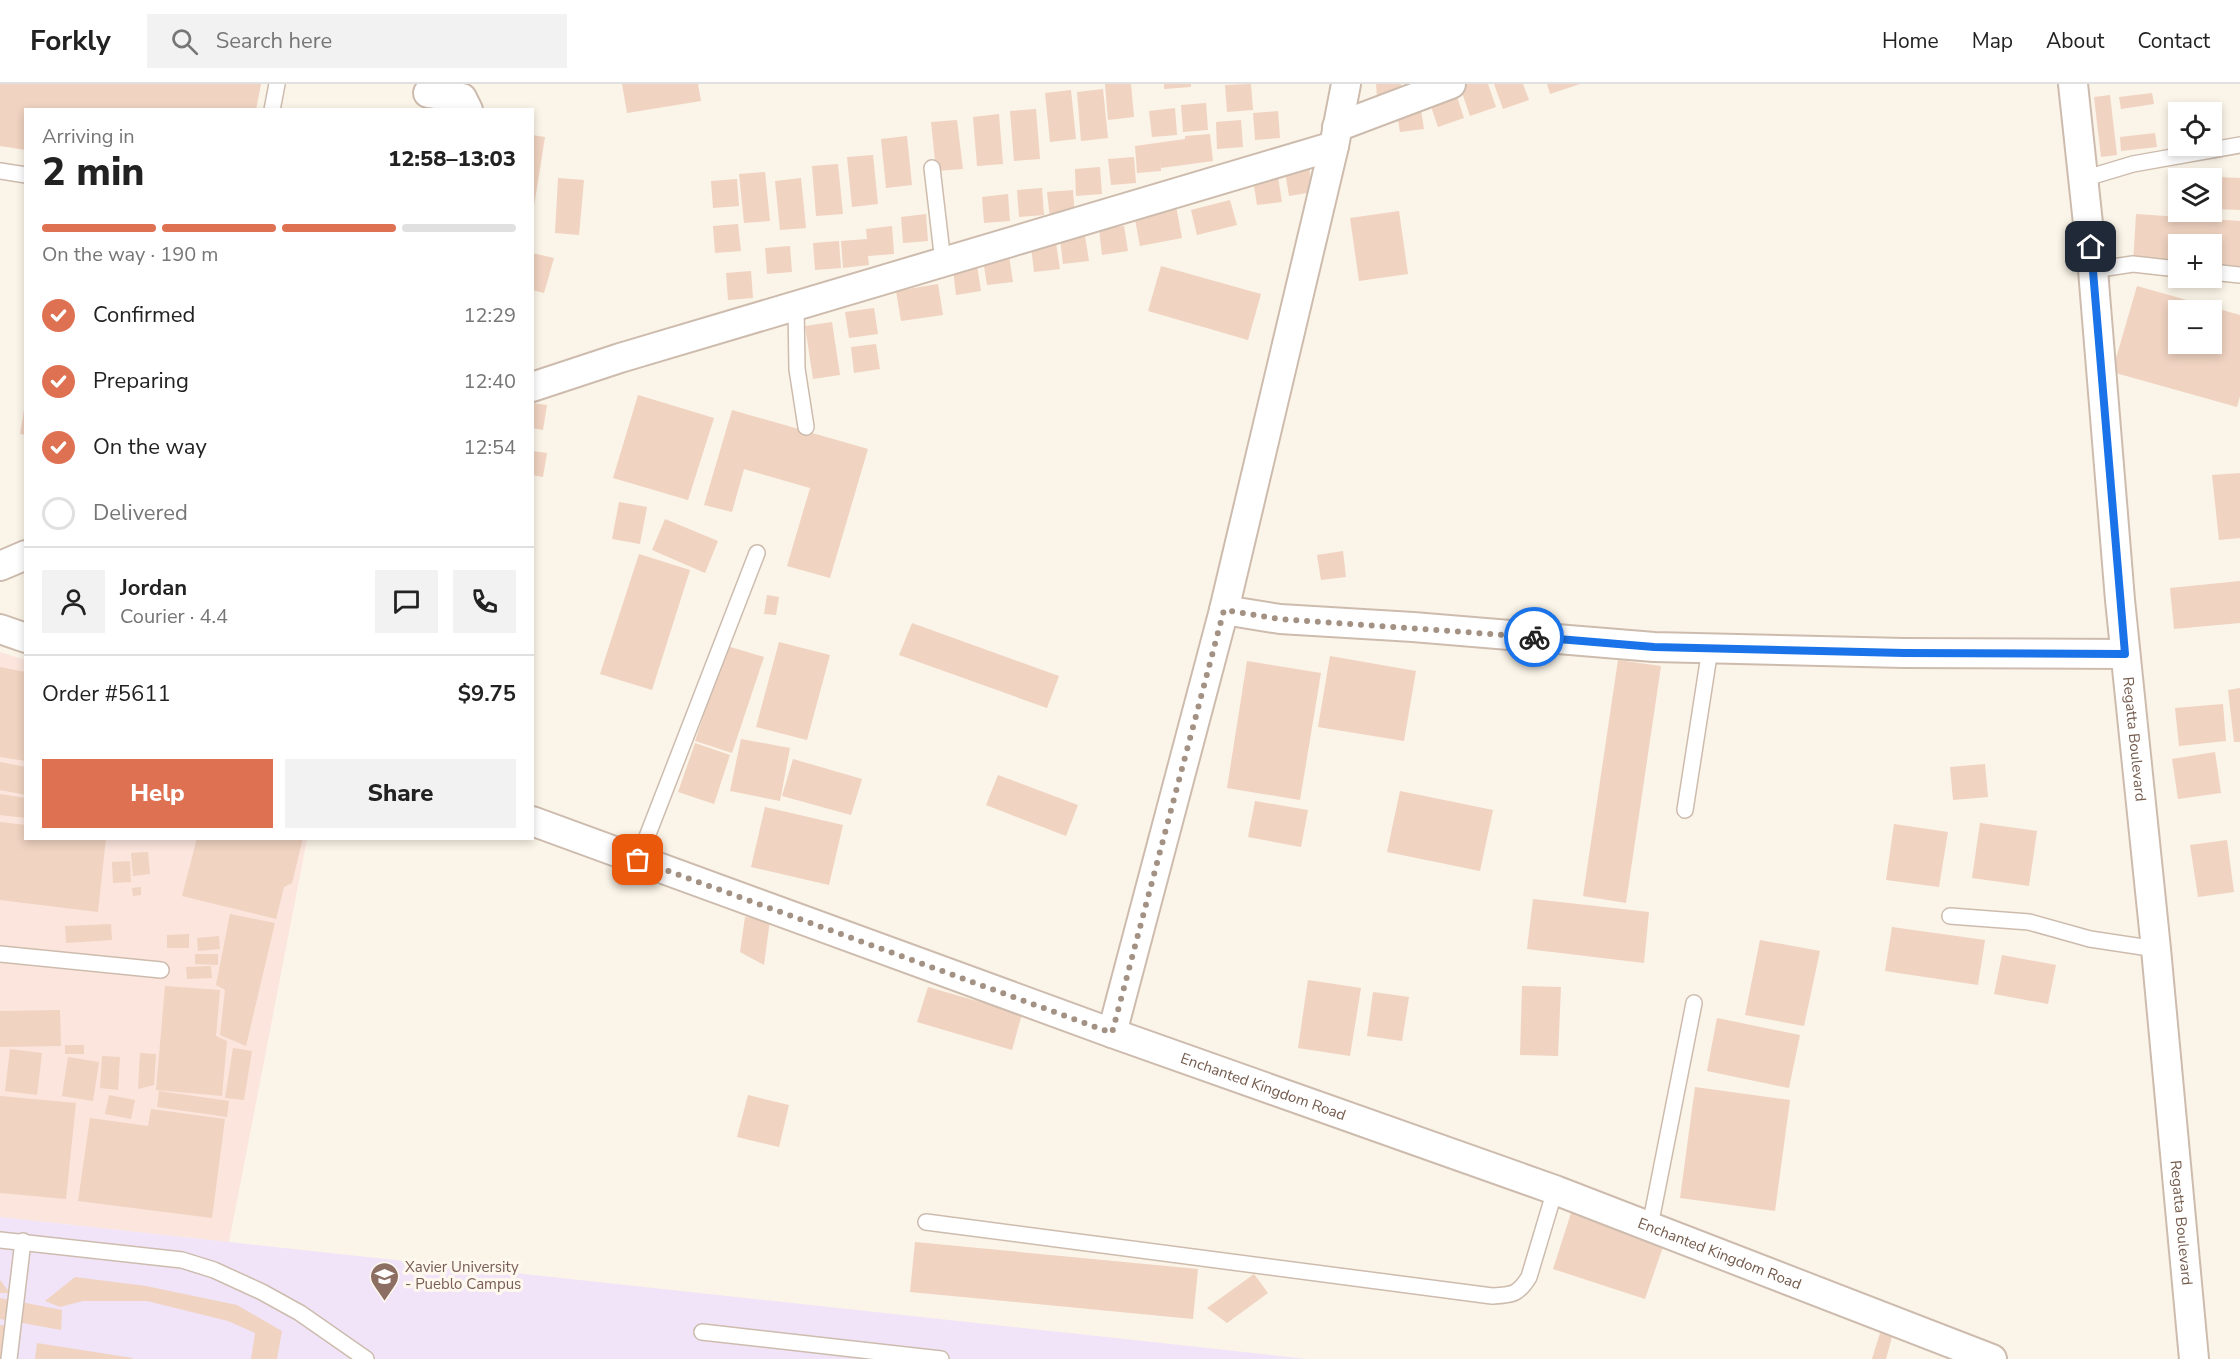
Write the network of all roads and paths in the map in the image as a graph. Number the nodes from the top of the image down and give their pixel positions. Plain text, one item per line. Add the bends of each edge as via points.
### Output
1 (277, 84) edge
2 (1346, 84) edge
3 (1451, 84) edge
4 (2073, 84) edge
5 (428, 93) dead end
6 (272, 108) edge
7 (467, 108) edge
8 (1336, 137) junction
9 (2240, 145) edge
10 (932, 168) dead end
11 (0, 171) edge
12 (24, 175) edge
13 (2083, 179) junction
14 (943, 262) junction
15 (2168, 268) edge
16 (2093, 270) junction
17 (2222, 273) edge
18 (2240, 275) edge
19 (796, 306) junction
20 (534, 386) edge
21 (806, 428) dead end
22 (757, 553) dead end
23 (24, 556) edge
24 (0, 566) edge
25 (1224, 610) junction
26 (0, 629) edge
27 (24, 637) edge
28 (1710, 649) junction
29 (2125, 654) junction
30 (1685, 810) dead end
31 (534, 822) edge
32 (638, 860) junction
33 (1950, 916) dead end
34 (2156, 949) junction
35 (0, 954) edge
36 (161, 970) dead end
37 (1694, 1003) dead end
38 (1112, 1033) junction
39 (1555, 1190) junction
40 (926, 1222) dead end
41 (1650, 1226) junction
42 (0, 1240) edge
43 (23, 1241) junction
44 (702, 1332) dead end
45 (9, 1359) edge
46 (366, 1359) edge
47 (941, 1359) edge
48 (1992, 1359) edge
49 (2194, 1359) edge

1 - 6 lane
2 - 8 street
3 - 8 street
4 - 13 street, Regatta Boulevard
5 - 7 street via 462,98
8 - 14 street
8 - 25 street
9 - 13 lane via 2133,164
10 - 14 lane
11 - 12 lane
13 - 16 street, Regatta Boulevard
14 - 19 street
15 - 16 lane via 2133,264
16 - 29 street, Regatta Boulevard
17 - 18 lane
19 - 20 street
19 - 21 lane via 797,369
22 - 32 lane
23 - 24 street
25 - 28 street via 1280,619
25 - 38 street
26 - 27 street
28 - 29 street
28 - 30 lane
29 - 34 street, Regatta Boulevard
31 - 32 street, Enchanted Kingdom Road
32 - 38 street, Enchanted Kingdom Road
33 - 34 lane via 2029,922 2090,939
34 - 49 street, Regatta Boulevard
35 - 36 lane
37 - 41 lane
38 - 39 street, Enchanted Kingdom Road
39 - 40 lane via 1529,1277 1521,1290 1492,1296
39 - 41 street, Enchanted Kingdom Road
41 - 48 street, Enchanted Kingdom Road
42 - 43 lane
43 - 45 lane
43 - 46 lane via 182,1260 214,1270 300,1313
44 - 47 lane

